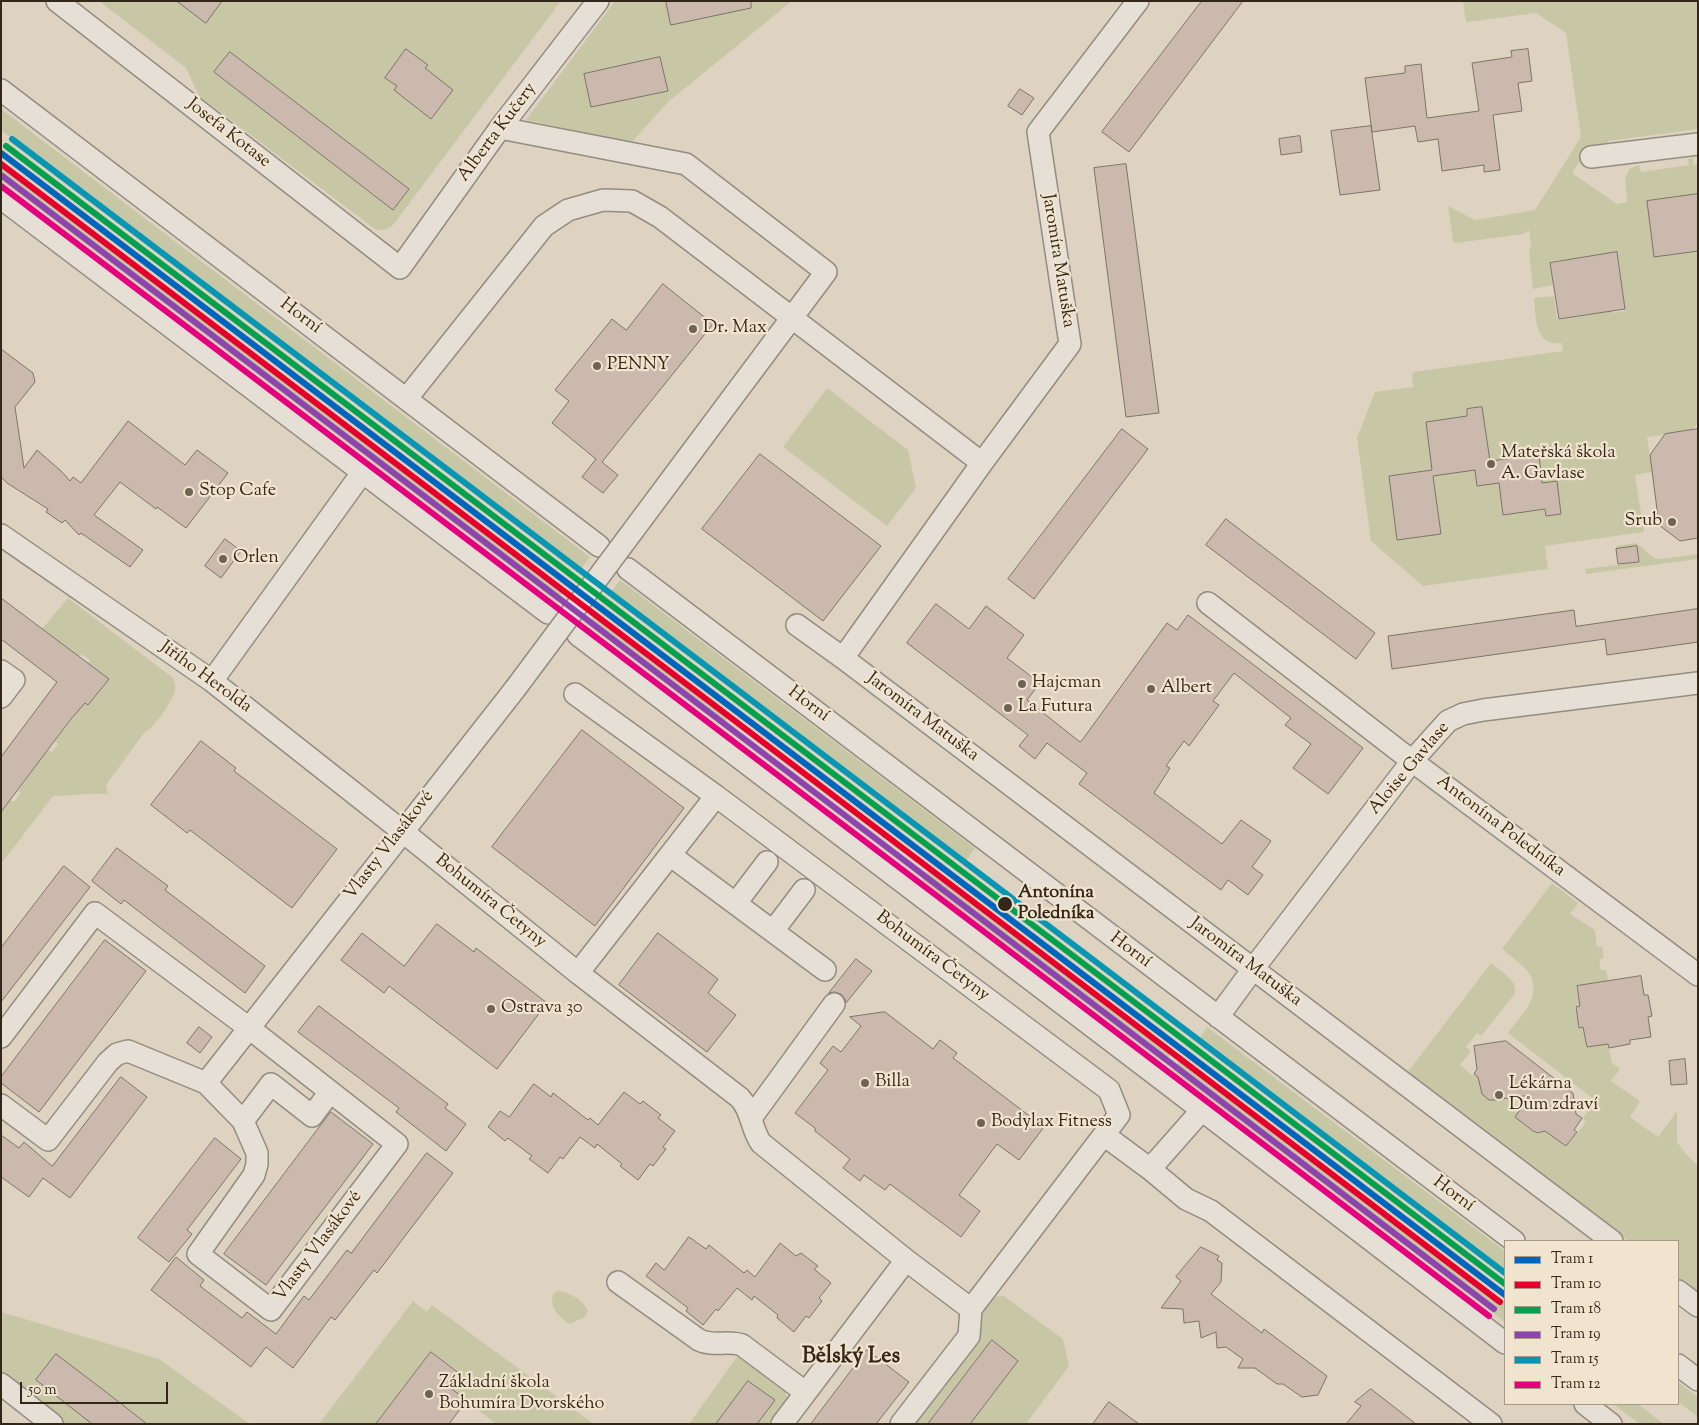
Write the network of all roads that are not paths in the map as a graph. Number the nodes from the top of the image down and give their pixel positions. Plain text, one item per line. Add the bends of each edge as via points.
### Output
1 (57, 1) edge
2 (598, 1) edge
3 (1138, 1) edge
4 (1, 90) edge
5 (500, 128) junction
6 (1698, 144) edge
7 (1591, 157) dead end
8 (1, 198) edge
9 (400, 268) joint
10 (791, 318) junction
11 (407, 398) junction
12 (982, 463) junction
13 (362, 473) junction
14 (1, 535) edge
15 (598, 546) dead end
16 (628, 568) dead end
17 (1208, 603) dead end
18 (548, 613) dead end
19 (797, 625) dead end
20 (578, 635) dead end
21 (843, 658) junction
22 (1, 671) edge
23 (212, 681) junction
24 (1698, 683) edge
25 (575, 694) dead end
26 (1, 697) edge
27 (1412, 761) junction
28 (716, 796) junction
29 (402, 831) junction
30 (670, 855) junction
31 (767, 862) dead end
32 (804, 890) dead end
33 (736, 904) junction
34 (773, 931) junction
35 (1253, 969) junction
36 (824, 970) dead end
37 (578, 972) junction
38 (1698, 976) edge
39 (834, 1004) dead end
40 (1218, 1017) junction
41 (249, 1028) junction
42 (1, 1038) edge
43 (206, 1083) junction
44 (330, 1092) junction
45 (1, 1104) edge
46 (1202, 1110) junction
47 (751, 1118) junction
48 (243, 1121) junction
49 (1104, 1134) junction
50 (1150, 1169) junction
51 (1513, 1240) edge
52 (1611, 1240) edge
53 (906, 1260) junction
54 (618, 1282) dead end
55 (1679, 1292) edge
56 (1698, 1306) edge
57 (971, 1309) junction
58 (1463, 1311) junction
59 (1504, 1342) edge
60 (1504, 1354) edge
61 (1679, 1366) edge
62 (1698, 1380) edge
63 (1, 1384) edge
64 (805, 1392) junction
65 (1570, 1405) edge
66 (1586, 1405) edge
67 (52, 1424) edge
68 (782, 1424) edge
69 (901, 1424) edge
70 (1490, 1424) edge
71 (1590, 1424) edge
72 (1611, 1424) edge

1 - 9 street, Josefa Kotase
2 - 5 street, Alberta Kučery
3 - 12 street, Jaromíra Matuška via 1038,132 1070,344
4 - 11 street, Horní
5 - 9 street, Alberta Kučery
5 - 10 street, Vlasty Vlasákové via 686,164 826,272
6 - 7 street
8 - 13 street
10 - 11 street via 660,217 632,201 603,200 568,210 544,226
10 - 12 street
10 - 29 street, Vlasty Vlasákové, bridge via 515,689
11 - 15 street, Horní
12 - 21 street, Jaromíra Matuška
13 - 18 street
13 - 23 street
14 - 23 street, Jiřího Herolda
16 - 40 street, Horní
17 - 27 street, Antonína Poledníka
19 - 21 street
20 - 46 street
21 - 35 street, Jaromíra Matuška
22 - 26 street via 14,680
23 - 29 street, Jiřího Herolda
24 - 27 street, Aloise Gavlase via 1463,714 1448,721
25 - 28 street
27 - 35 street, Aloise Gavlase
27 - 38 street, Antonína Poledníka
28 - 30 street
28 - 49 street, Bohumíra Četyny via 1109,1090 1119,1115
29 - 37 street, Bohumíra Četyny
29 - 41 street, Vlasty Vlasákové
30 - 33 street
30 - 37 street
31 - 33 street
32 - 34 street
33 - 34 street
34 - 36 street
35 - 40 street, Aloise Gavlase
35 - 52 street, Jaromíra Matuška
37 - 47 street, Bohumíra Četyny via 740,1098
39 - 47 street
40 - 51 street, Horní
41 - 42 street, Vlasty Vlasákové via 95,913
41 - 43 street, Vlasty Vlasákové
41 - 44 street, Vlasty Vlasákové
43 - 45 street, Vlasty Vlasákové via 128,1051 122,1052 112,1058 48,1140
43 - 48 street, Vlasty Vlasákové
44 - 48 street via 312,1116 271,1084
44 - 48 street, Vlasty Vlasákové via 397,1144 271,1310 198,1254 254,1175 257,1153
46 - 50 street
46 - 58 street
47 - 53 street, Bohumíra Četyny via 761,1143
49 - 50 street
49 - 57 street, Bohumíra Četyny
50 - 70 street via 1186,1199 1211,1211
53 - 57 street, Bohumíra Četyny
53 - 64 street
54 - 64 street via 698,1340 708,1344 734,1342 742,1345
55 - 56 street
57 - 69 street via 969,1336
58 - 59 street
58 - 60 street
61 - 62 street
63 - 67 street
64 - 68 street
65 - 71 street
66 - 72 street

